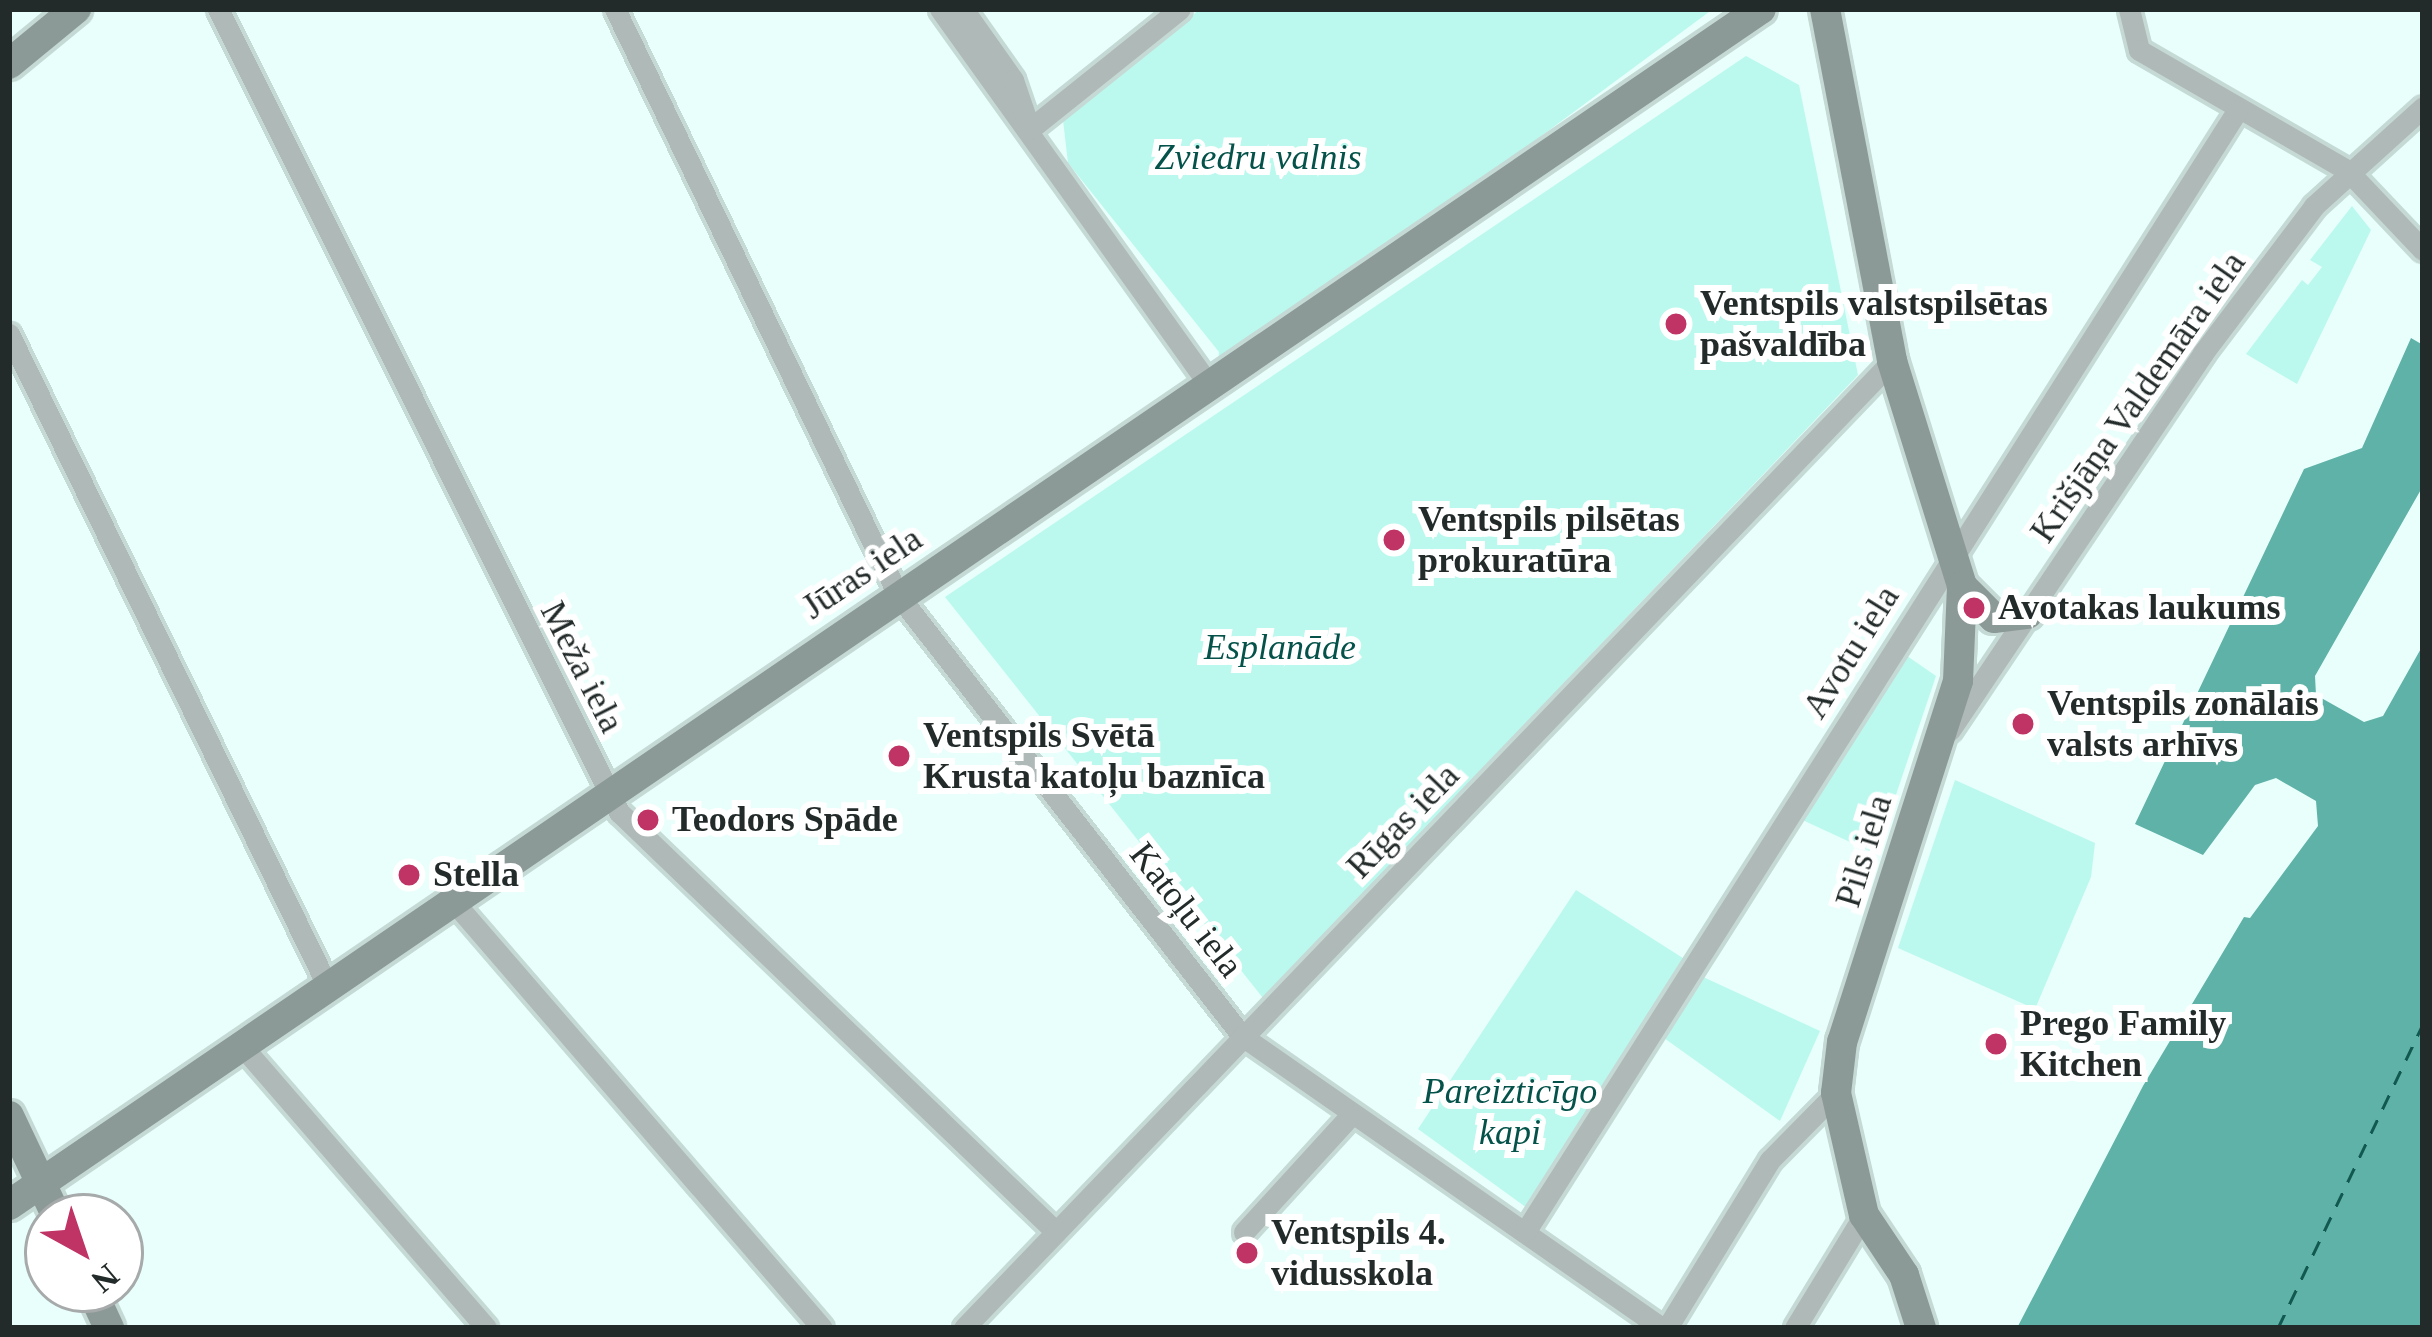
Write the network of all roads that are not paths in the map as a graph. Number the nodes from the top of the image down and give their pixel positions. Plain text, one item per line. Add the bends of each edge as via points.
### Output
1 (76, 9) edge
2 (218, 9) edge
3 (615, 9) edge
4 (940, 9) edge
5 (964, 9) edge
6 (1180, 9) edge
7 (1761, 9) edge
8 (1825, 9) edge
9 (2128, 9) edge
10 (9, 64) edge
11 (2423, 107) edge
12 (2237, 111) junction
13 (1030, 129) junction
14 (2347, 170) junction
15 (2423, 250) edge
16 (9, 334) edge
17 (1892, 362) junction
18 (1209, 385) junction
19 (1955, 550) junction
20 (1962, 586) junction
21 (898, 595) junction
22 (2029, 614) junction
23 (1936, 751) junction
24 (610, 794) junction
25 (453, 901) junction
26 (328, 987) junction
27 (1242, 1036) junction
28 (242, 1046) junction
29 (1836, 1093) junction
30 (9, 1116) edge
31 (1349, 1117) junction
32 (41, 1184) junction
33 (45, 1193) edge
34 (9, 1205) edge
35 (1864, 1214) junction
36 (1056, 1232) junction
37 (1244, 1232) dead end
38 (1526, 1232) junction
39 (486, 1328) edge
40 (822, 1328) edge
41 (964, 1328) edge
42 (1664, 1328) edge
43 (1795, 1328) edge
44 (1921, 1328) edge

1 - 10 street
2 - 24 street, Meža iela
3 - 21 street, Katoļu iela
4 - 13 street
5 - 13 street via 1012,80
6 - 13 street
7 - 18 street, Jūras iela
8 - 17 street, Pils iela
9 - 12 street via 2138,50
11 - 14 street, Krišjāņa Valdemāra iela
12 - 14 street
12 - 19 street, Avotu iela
13 - 18 street
14 - 15 street
14 - 22 street, Krišjāņa Valdemāra iela via 2203,353
16 - 26 street
17 - 19 street, Pils iela
17 - 27 street, Rīgas iela
18 - 21 street, Jūras iela
19 - 20 street, Pils iela
19 - 38 street, Avotu iela
20 - 22 street via 1994,618
20 - 23 street, Pils iela via 1966,631
21 - 24 street, Jūras iela
21 - 27 street, Katoļu iela
22 - 23 street, Krišjāņa Valdemāra iela
23 - 29 street, Pils iela via 1842,1042
24 - 25 street, Jūras iela
24 - 36 street, Meža iela via 619,812
25 - 26 street, Jūras iela
25 - 40 street
26 - 28 street, Jūras iela
27 - 31 street, Katoļu iela
27 - 36 street, Rīgas iela
28 - 32 street, Jūras iela
28 - 39 street
29 - 35 street
29 - 42 street via 1770,1160
30 - 32 street
31 - 37 street
31 - 38 street, Katoļu iela
32 - 33 street
32 - 34 street, Jūras iela
35 - 43 street
35 - 44 street via 1904,1275
36 - 41 street, Rīgas iela
38 - 42 street, Katoļu iela

